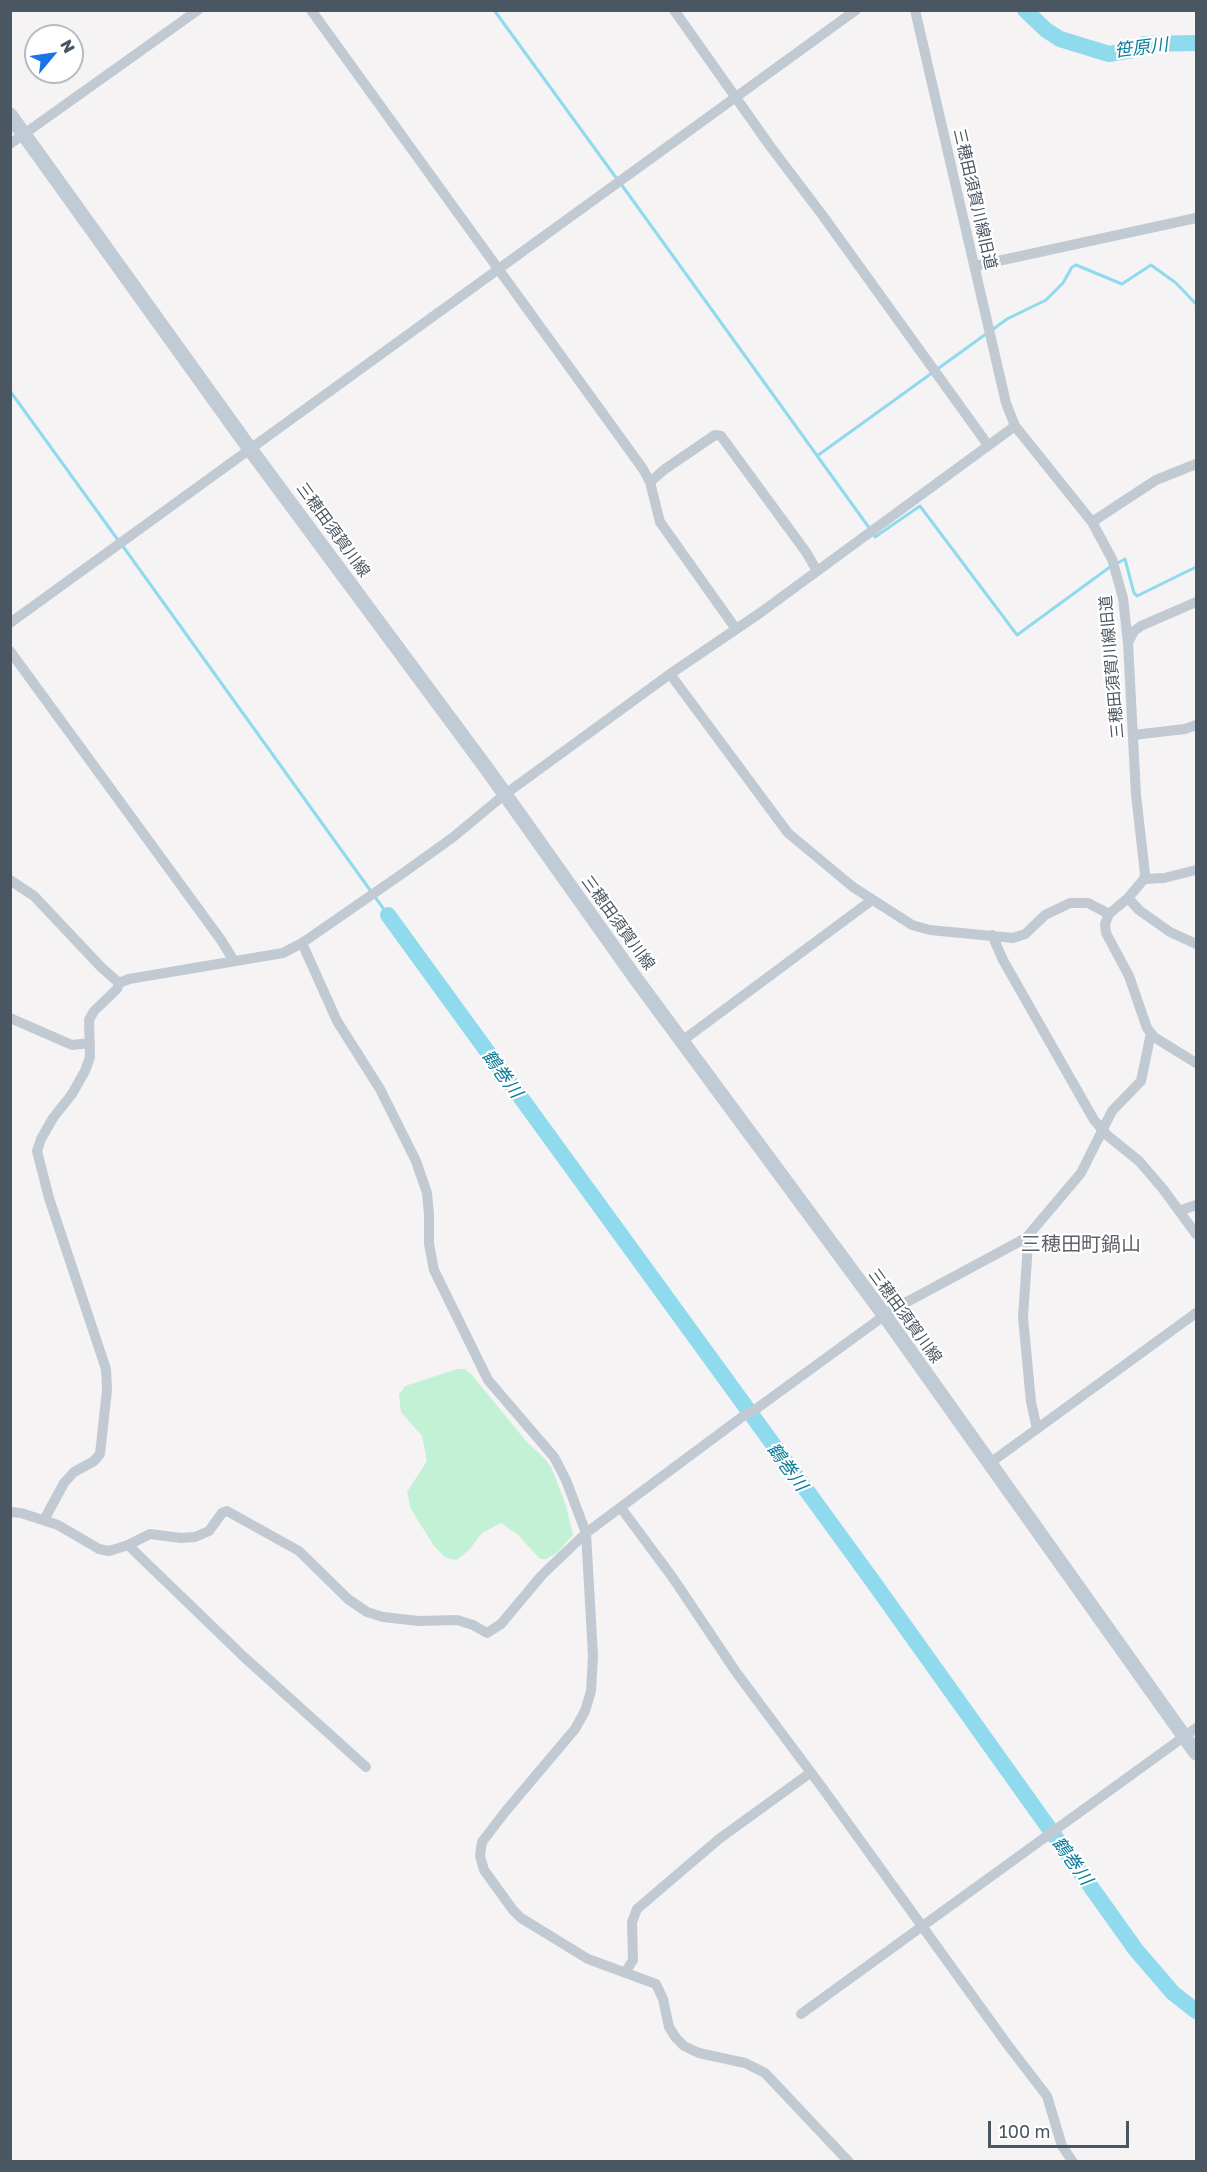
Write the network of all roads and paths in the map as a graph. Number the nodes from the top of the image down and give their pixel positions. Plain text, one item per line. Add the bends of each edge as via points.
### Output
1 (198, 10) edge
2 (310, 10) edge
3 (674, 10) edge
4 (856, 10) edge
5 (915, 10) edge
6 (737, 98) junction
7 (10, 115) edge
8 (24, 134) junction
9 (10, 144) edge
10 (1197, 218) edge
11 (975, 266) junction
12 (497, 270) junction
13 (1015, 426) junction
14 (988, 445) junction
15 (250, 449) junction
16 (1197, 464) edge
17 (651, 482) junction
18 (1092, 522) junction
19 (817, 571) junction
20 (1197, 602) edge
21 (10, 623) edge
22 (736, 629) junction
23 (1128, 643) junction
24 (10, 651) edge
25 (670, 674) junction
26 (1197, 725) edge
27 (1133, 735) junction
28 (504, 795) junction
29 (1197, 870) edge
30 (1144, 879) junction
31 (10, 880) edge
32 (1128, 898) junction
33 (872, 900) junction
34 (1110, 914) junction
35 (992, 935) junction
36 (302, 943) junction
37 (1197, 944) edge
38 (234, 961) junction
39 (120, 983) junction
40 (10, 1018) edge
41 (1151, 1033) junction
42 (682, 1041) junction
43 (90, 1043) junction
44 (1197, 1063) edge
45 (1104, 1131) junction
46 (1197, 1205) edge
47 (1179, 1210) junction
48 (1197, 1234) edge
49 (1026, 1238) junction
50 (1197, 1313) edge
51 (885, 1316) junction
52 (1037, 1429) junction
53 (990, 1463) junction
54 (621, 1508) junction
55 (10, 1512) edge
56 (44, 1520) junction
57 (586, 1533) junction
58 (128, 1545) junction
59 (1190, 1732) edge
60 (1197, 1753) edge
61 (366, 1767) dead end
62 (810, 1773) junction
63 (921, 1926) junction
64 (625, 1973) junction
65 (801, 2014) dead end
66 (849, 2162) edge
67 (1072, 2162) edge

1 - 8 street
2 - 12 street
3 - 6 street
4 - 6 street
5 - 11 street, 三穂田須賀川線旧道
6 - 12 street
6 - 14 street
7 - 8 main road, 三穂田須賀川線
8 - 9 street
8 - 15 main road, 三穂田須賀川線
10 - 11 street
11 - 13 street, 三穂田須賀川線旧道 via 1006,403
12 - 15 street
12 - 17 street
13 - 14 street
13 - 18 street, 三穂田須賀川線旧道
14 - 19 street
15 - 21 street
15 - 28 main road, 三穂田須賀川線
16 - 18 street via 1155,480
17 - 19 street via 715,435 721,436
17 - 22 street via 660,522
18 - 23 street, 三穂田須賀川線旧道 via 1112,559 1123,598
19 - 22 street
20 - 23 street via 1141,626
22 - 25 street
23 - 27 street, 三穂田須賀川線旧道
24 - 38 street
25 - 28 street
25 - 33 street via 788,833
26 - 27 street
27 - 30 street, 三穂田須賀川線旧道
28 - 36 street via 452,838
28 - 42 main road, 三穂田須賀川線
29 - 30 street
30 - 32 street
31 - 39 street via 28,890
32 - 34 street
32 - 37 street via 1170,932
33 - 35 street via 920,929
33 - 42 street
34 - 35 street via 1088,903 1070,903 1045,915 1022,936
34 - 41 street via 1106,933 1129,976
35 - 45 street via 1039,1025
36 - 38 street via 283,953
36 - 57 street via 337,1021 380,1089 416,1161 427,1193 434,1270 488,1380 554,1457
38 - 39 street
39 - 43 street via 92,1013
40 - 43 street via 72,1045
41 - 44 street
41 - 45 street via 1143,1077 1112,1111
42 - 51 main road, 三穂田須賀川線
43 - 56 street via 90,1057 82,1078 53,1118 37,1151 106,1369 107,1390 100,1454 64,1483
45 - 47 street via 1132,1154
45 - 49 street via 1081,1173
46 - 47 street
47 - 48 street
49 - 51 street
49 - 52 street via 1023,1317
50 - 52 street
51 - 53 main road, 三穂田須賀川線
51 - 54 street
52 - 53 street
53 - 59 main road, 三穂田須賀川線
54 - 57 street
54 - 62 street
55 - 56 street
56 - 58 street via 99,1549 109,1551
57 - 58 street via 542,1575 501,1624 487,1633 458,1620 419,1621 367,1612 348,1599 299,1551 228,1511 209,1531 195,1537 150,1534
57 - 64 street via 594,1656 593,1682 585,1711 575,1729 482,1842 480,1856 484,1870 521,1918 588,1959
58 - 61 street
59 - 60 main road, 三穂田須賀川線
59 - 63 street
62 - 63 street
62 - 64 street via 720,1839 637,1909 632,1922 633,1960
63 - 65 street
63 - 67 street via 1047,2096 1062,2146
64 - 66 street via 658,1986 669,2027 684,2046 756,2067 779,2086

